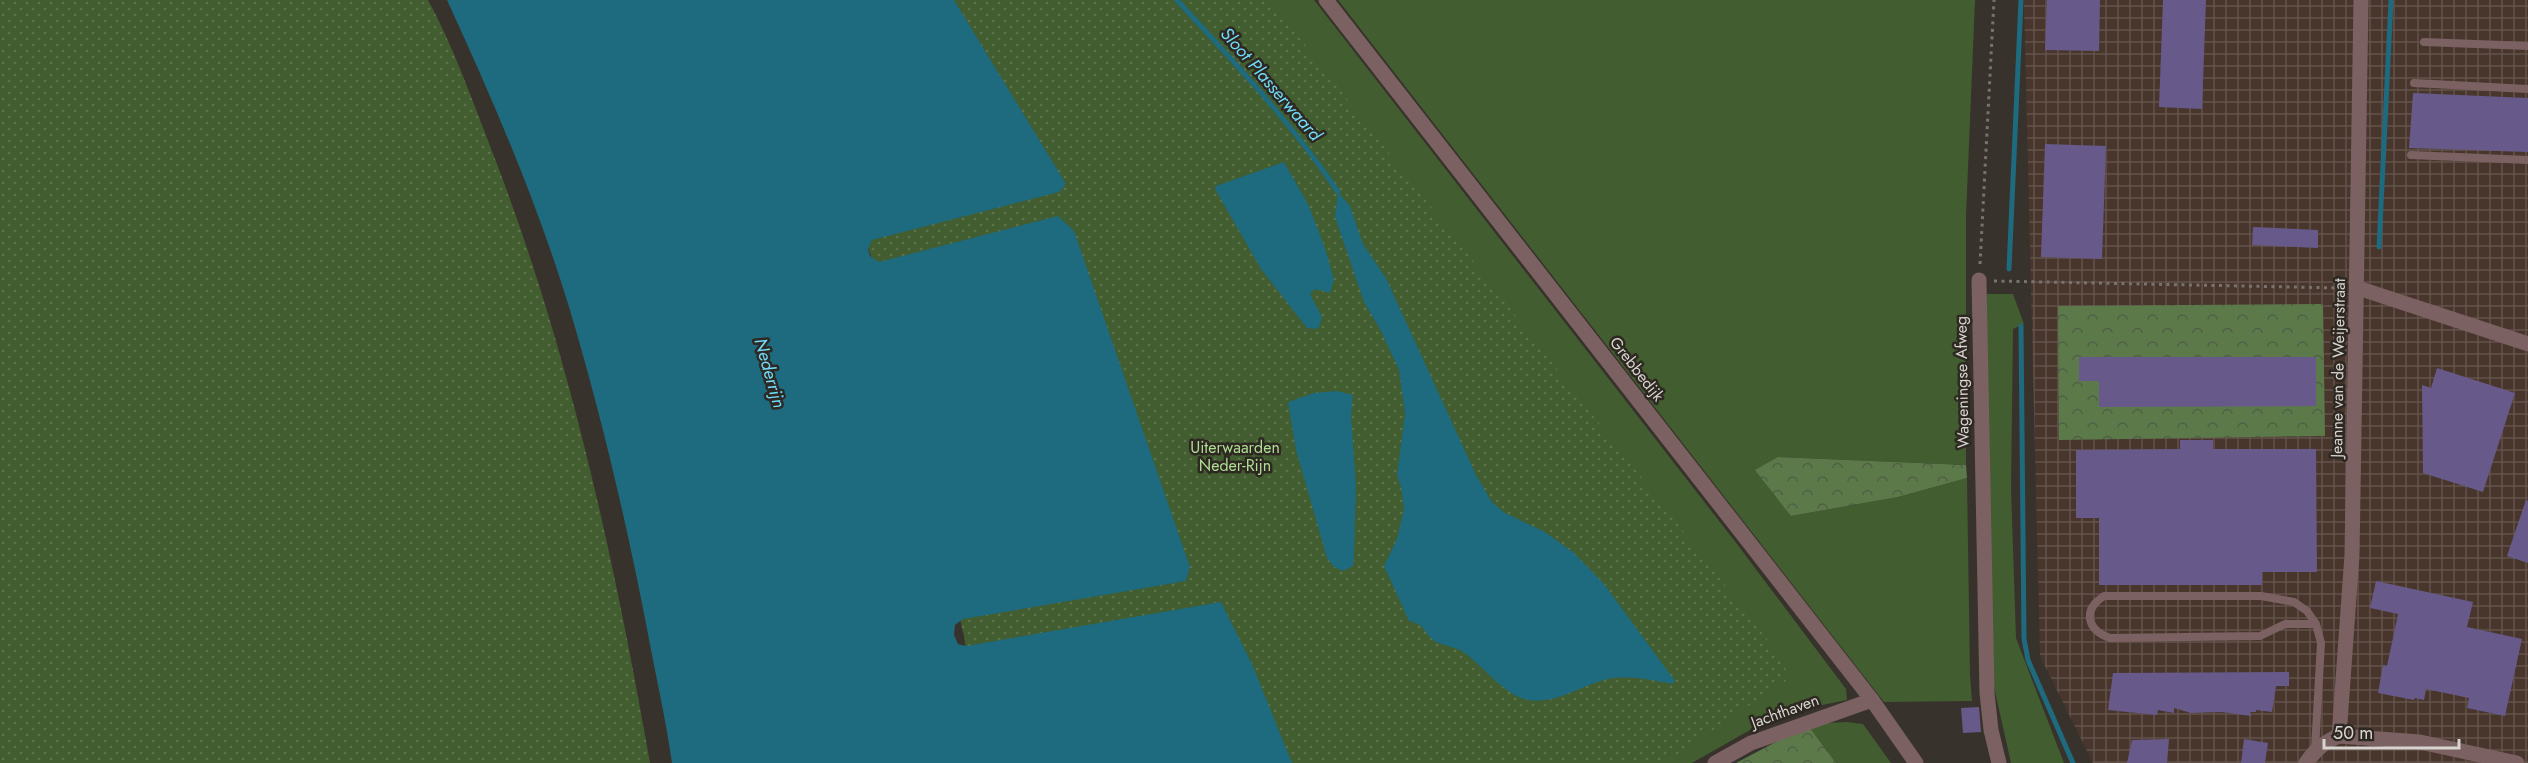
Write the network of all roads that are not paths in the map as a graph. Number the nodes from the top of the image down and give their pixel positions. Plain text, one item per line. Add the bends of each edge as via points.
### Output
1 (1326, 0) edge
2 (2361, 0) edge
3 (2424, 42) dead end
4 (2528, 46) edge
5 (2415, 83) dead end
6 (2528, 89) edge
7 (2411, 155) dead end
8 (2528, 160) edge
9 (1979, 280) road end
10 (2358, 288) junction
11 (2528, 344) edge
12 (2316, 624) junction
13 (1872, 700) junction
14 (2339, 736) junction
15 (2315, 749) junction
16 (1715, 763) edge
17 (1916, 763) edge
18 (1999, 763) edge
19 (2306, 763) edge
20 (2517, 763) edge

1 - 13 street, Grebbedijk
2 - 10 street, Jeanne van de Weijerstraat
3 - 4 lane
5 - 6 lane
7 - 8 lane
9 - 18 street, Wageningse Afweg via 1985,663 1991,730
10 - 11 street
10 - 14 street, Jeanne van de Weijerstraat via 2352,555
12 - 12 lane via 2294,602 2261,596 2104,596 2094,602 2090,613 2091,625 2110,638 2260,636 2285,624
12 - 15 lane via 2321,643
13 - 16 street, Jachthaven via 1751,743
13 - 17 street, Grebbedijk
14 - 15 street
14 - 20 street via 2420,742
15 - 19 street

